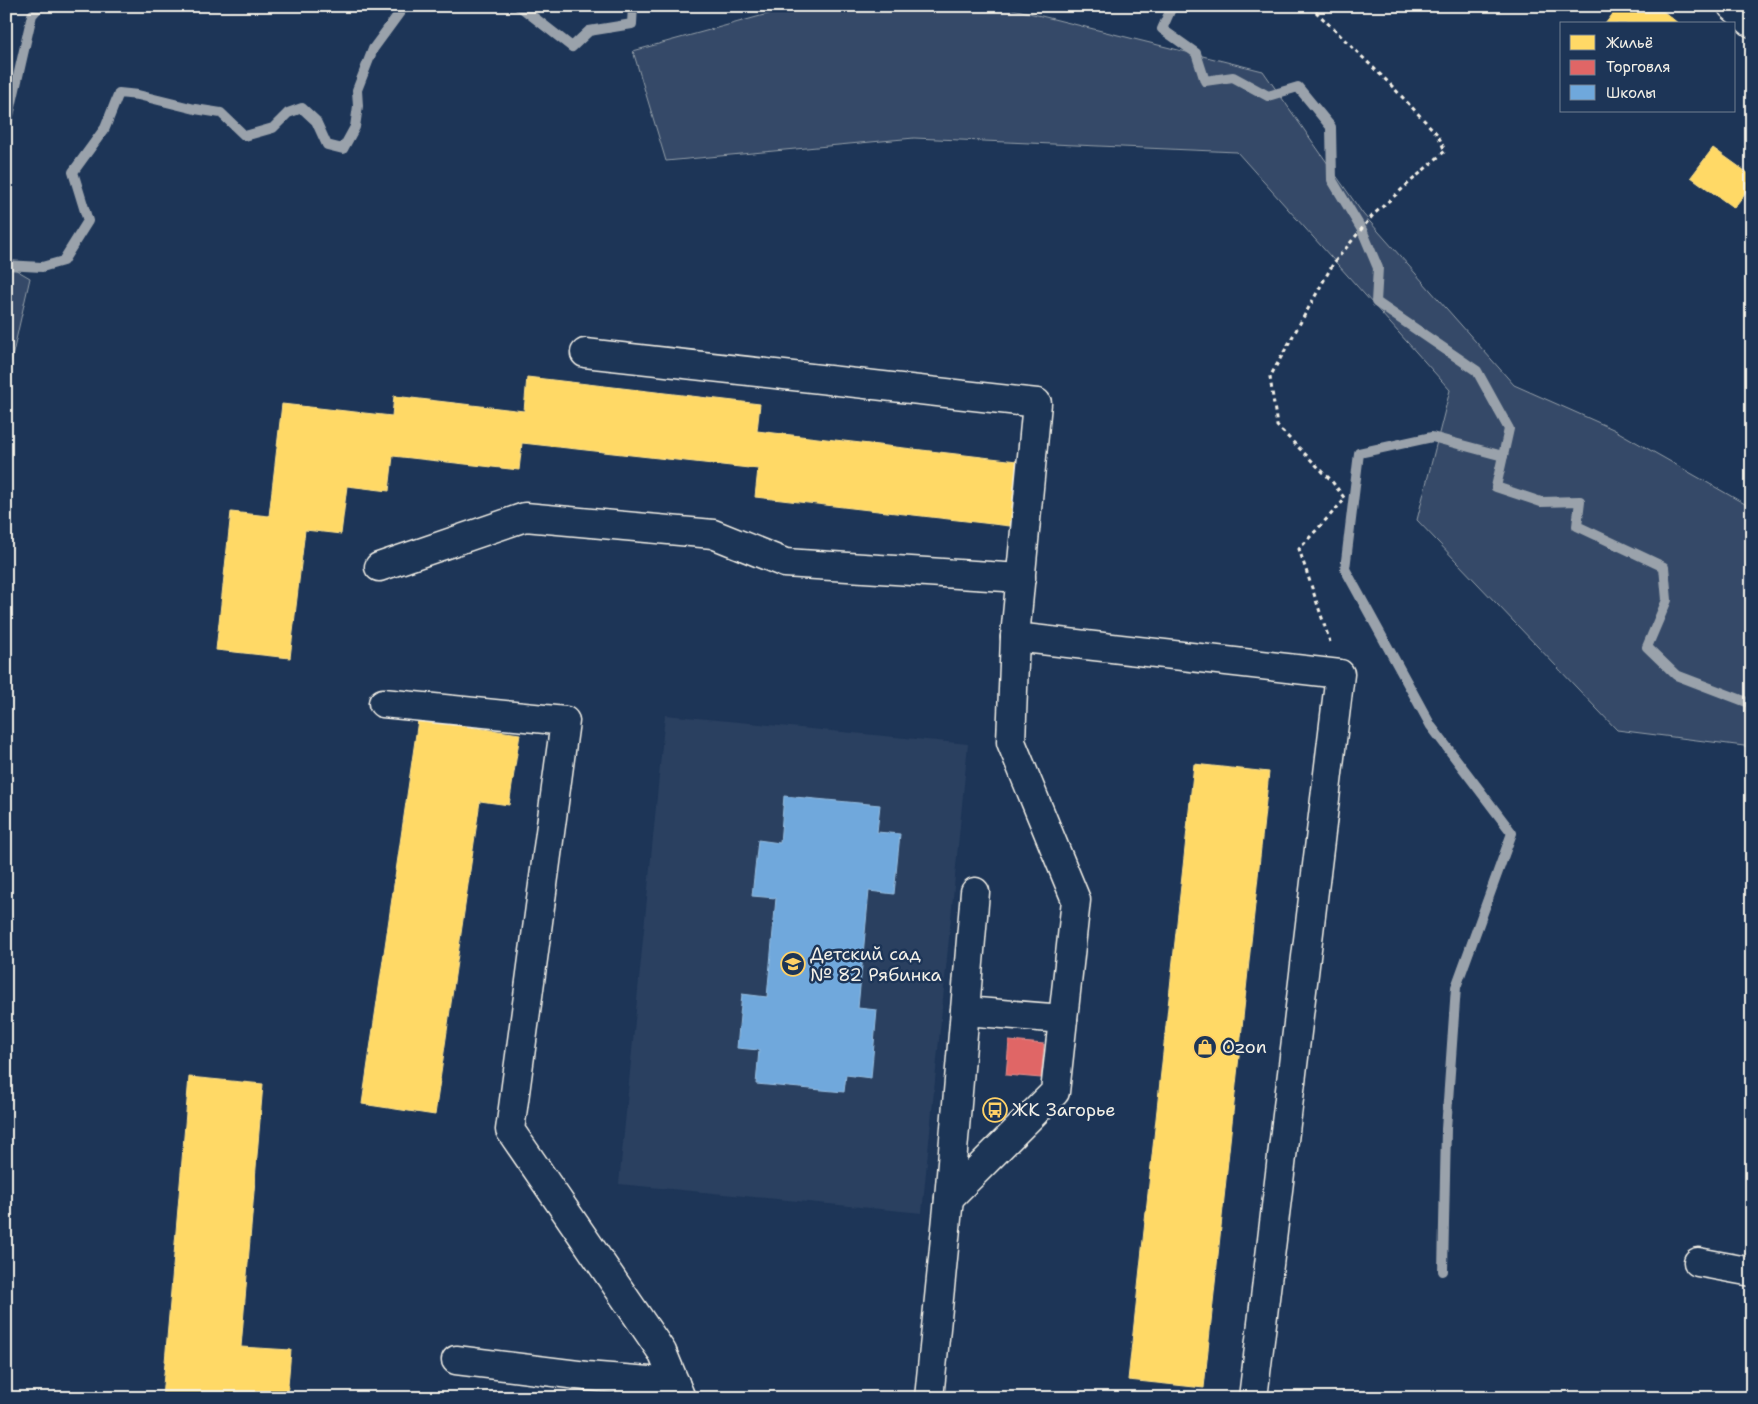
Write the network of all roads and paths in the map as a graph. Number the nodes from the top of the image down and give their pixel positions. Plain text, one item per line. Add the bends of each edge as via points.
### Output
1 (1310, 6) edge
2 (1732, 6) edge
3 (1752, 23) edge
4 (585, 353) dead end
5 (379, 566) dead end
6 (1021, 578) junction
7 (1015, 636) junction
8 (1340, 674) junction
9 (383, 704) dead end
10 (975, 892) dead end
11 (965, 1011) junction
12 (1063, 1019) junction
13 (949, 1198) junction
14 (1698, 1262) dead end
15 (1752, 1272) edge
16 (456, 1360) dead end
17 (585, 1387) edge
18 (678, 1390) edge
19 (930, 1398) edge
20 (1253, 1398) edge

1 - 8 path via 1389,82 1438,135 1445,151 1372,215 1333,264 1270,377 1277,426 1346,499 1298,549
2 - 3 street
4 - 6 street via 1037,403
5 - 6 street via 525,517 713,534 784,563
6 - 7 street
7 - 8 street
7 - 12 street via 1010,742 1076,900
8 - 20 street
9 - 18 street via 565,721 510,1130 662,1352
10 - 11 street
11 - 12 street
11 - 13 street
12 - 13 street via 1055,1092
13 - 19 street
14 - 15 street
16 - 17 street
17 - 18 street

